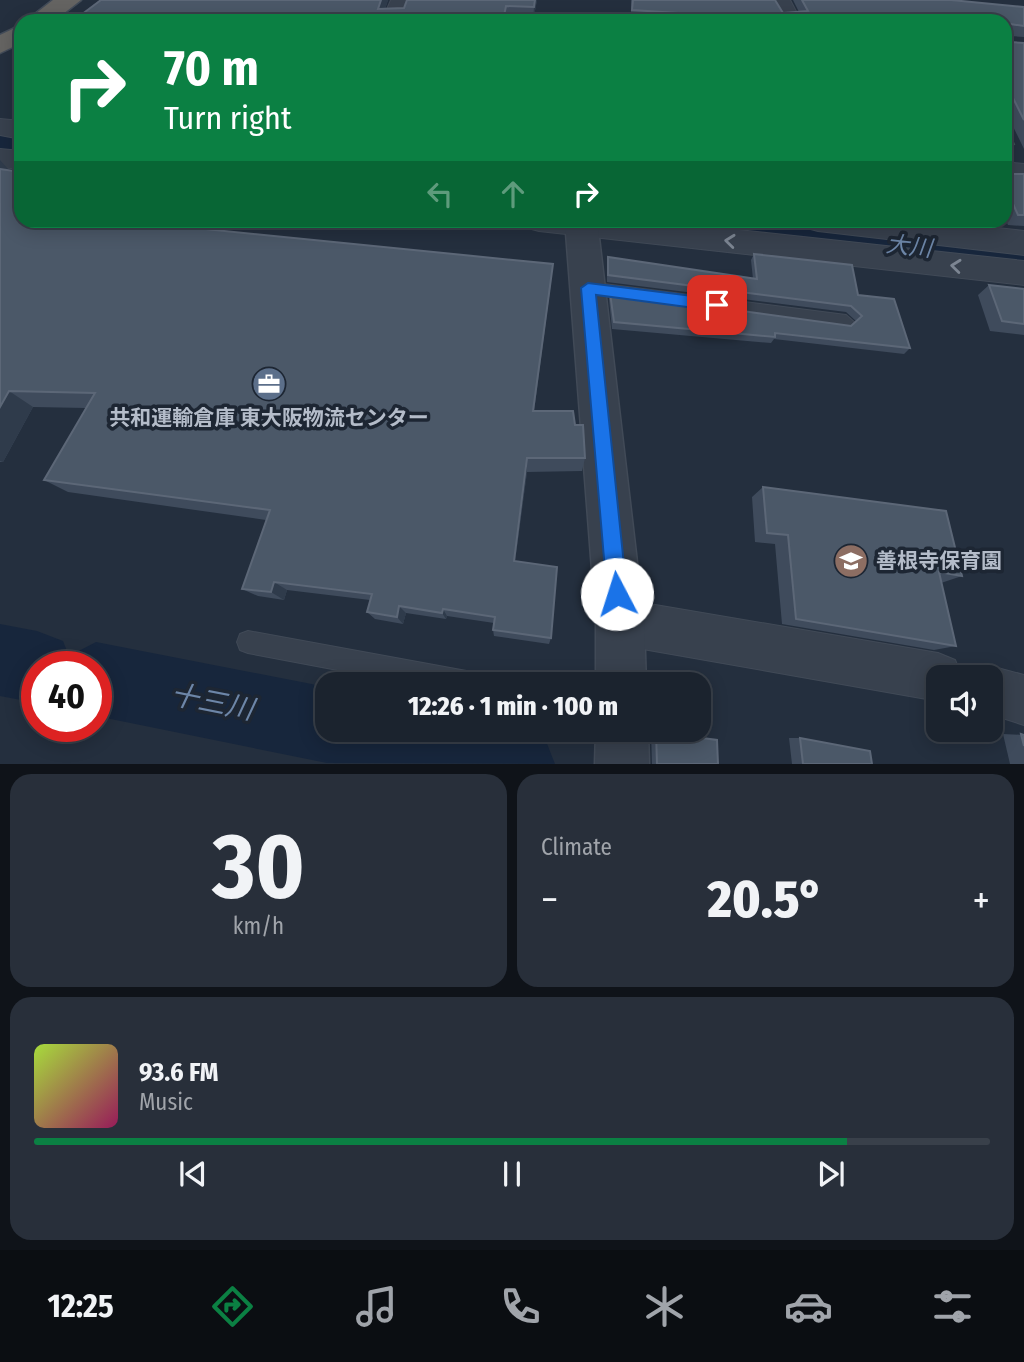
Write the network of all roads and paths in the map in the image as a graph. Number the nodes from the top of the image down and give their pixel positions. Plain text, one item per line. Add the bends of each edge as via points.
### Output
1 (69, 0) edge
2 (48, 14) edge
3 (582, 228) edge
4 (625, 228) edge
5 (910, 228) edge
6 (1024, 243) edge
7 (1024, 273) edge
8 (588, 288) junction
9 (846, 322) edge
10 (620, 622) junction
11 (248, 642) dead end
12 (408, 672) edge
13 (621, 672) edge
14 (926, 675) edge
15 (1003, 693) edge
16 (1024, 699) edge
17 (622, 742) edge
18 (622, 764) edge

1 - 2 highway
3 - 8 street
7 -> 4 street
5 - 6 street
8 - 9 lane
8 - 10 street
10 - 13 street
10 - 14 street
11 - 12 lane
15 - 16 street
17 - 18 street

